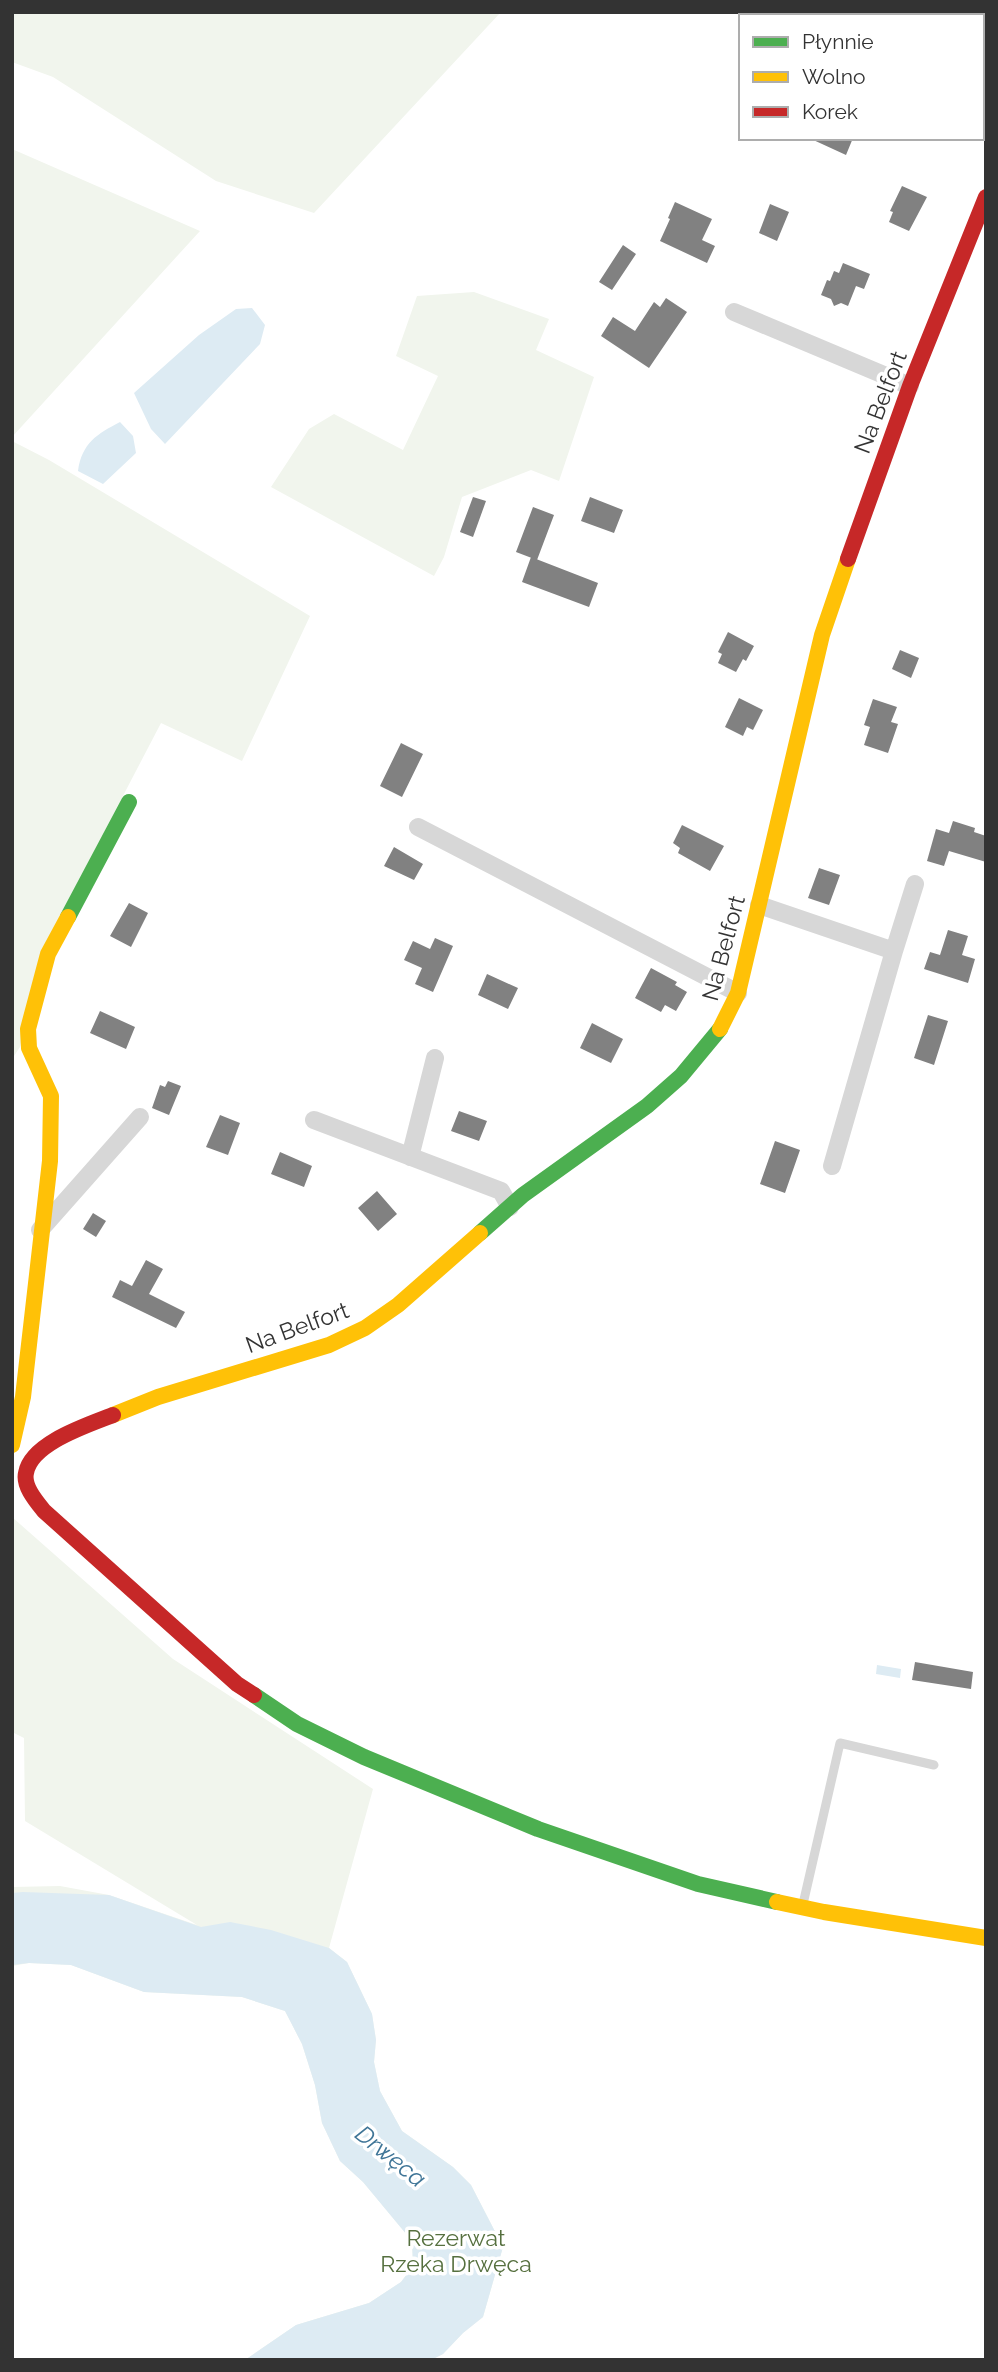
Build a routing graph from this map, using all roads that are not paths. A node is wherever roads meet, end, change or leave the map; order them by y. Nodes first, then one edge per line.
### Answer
1 (986, 197) edge
2 (734, 312) dead end
3 (910, 386) junction
4 (129, 802) dead end
5 (418, 827) dead end
6 (915, 884) dead end
7 (759, 905) junction
8 (894, 951) junction
9 (738, 993) junction
10 (435, 1058) dead end
11 (141, 1116) dead end
12 (314, 1121) dead end
13 (410, 1157) junction
14 (832, 1166) dead end
15 (510, 1207) junction
16 (40, 1230) junction
17 (12, 1445) edge
18 (18, 1471) edge
19 (934, 1765) dead end
20 (802, 1907) junction
21 (986, 1938) edge

1 - 3 street, Na Belfort
2 - 3 street
3 - 7 street, Na Belfort
4 - 16 street
5 - 9 street
6 - 8 street
7 - 8 street
7 - 9 street, Na Belfort
8 - 14 street
9 - 15 street, Na Belfort
10 - 13 street
11 - 16 street
12 - 13 street
13 - 15 street
15 - 18 street, Na Belfort
16 - 17 street
18 - 20 street
19 - 20 lane
20 - 21 street

